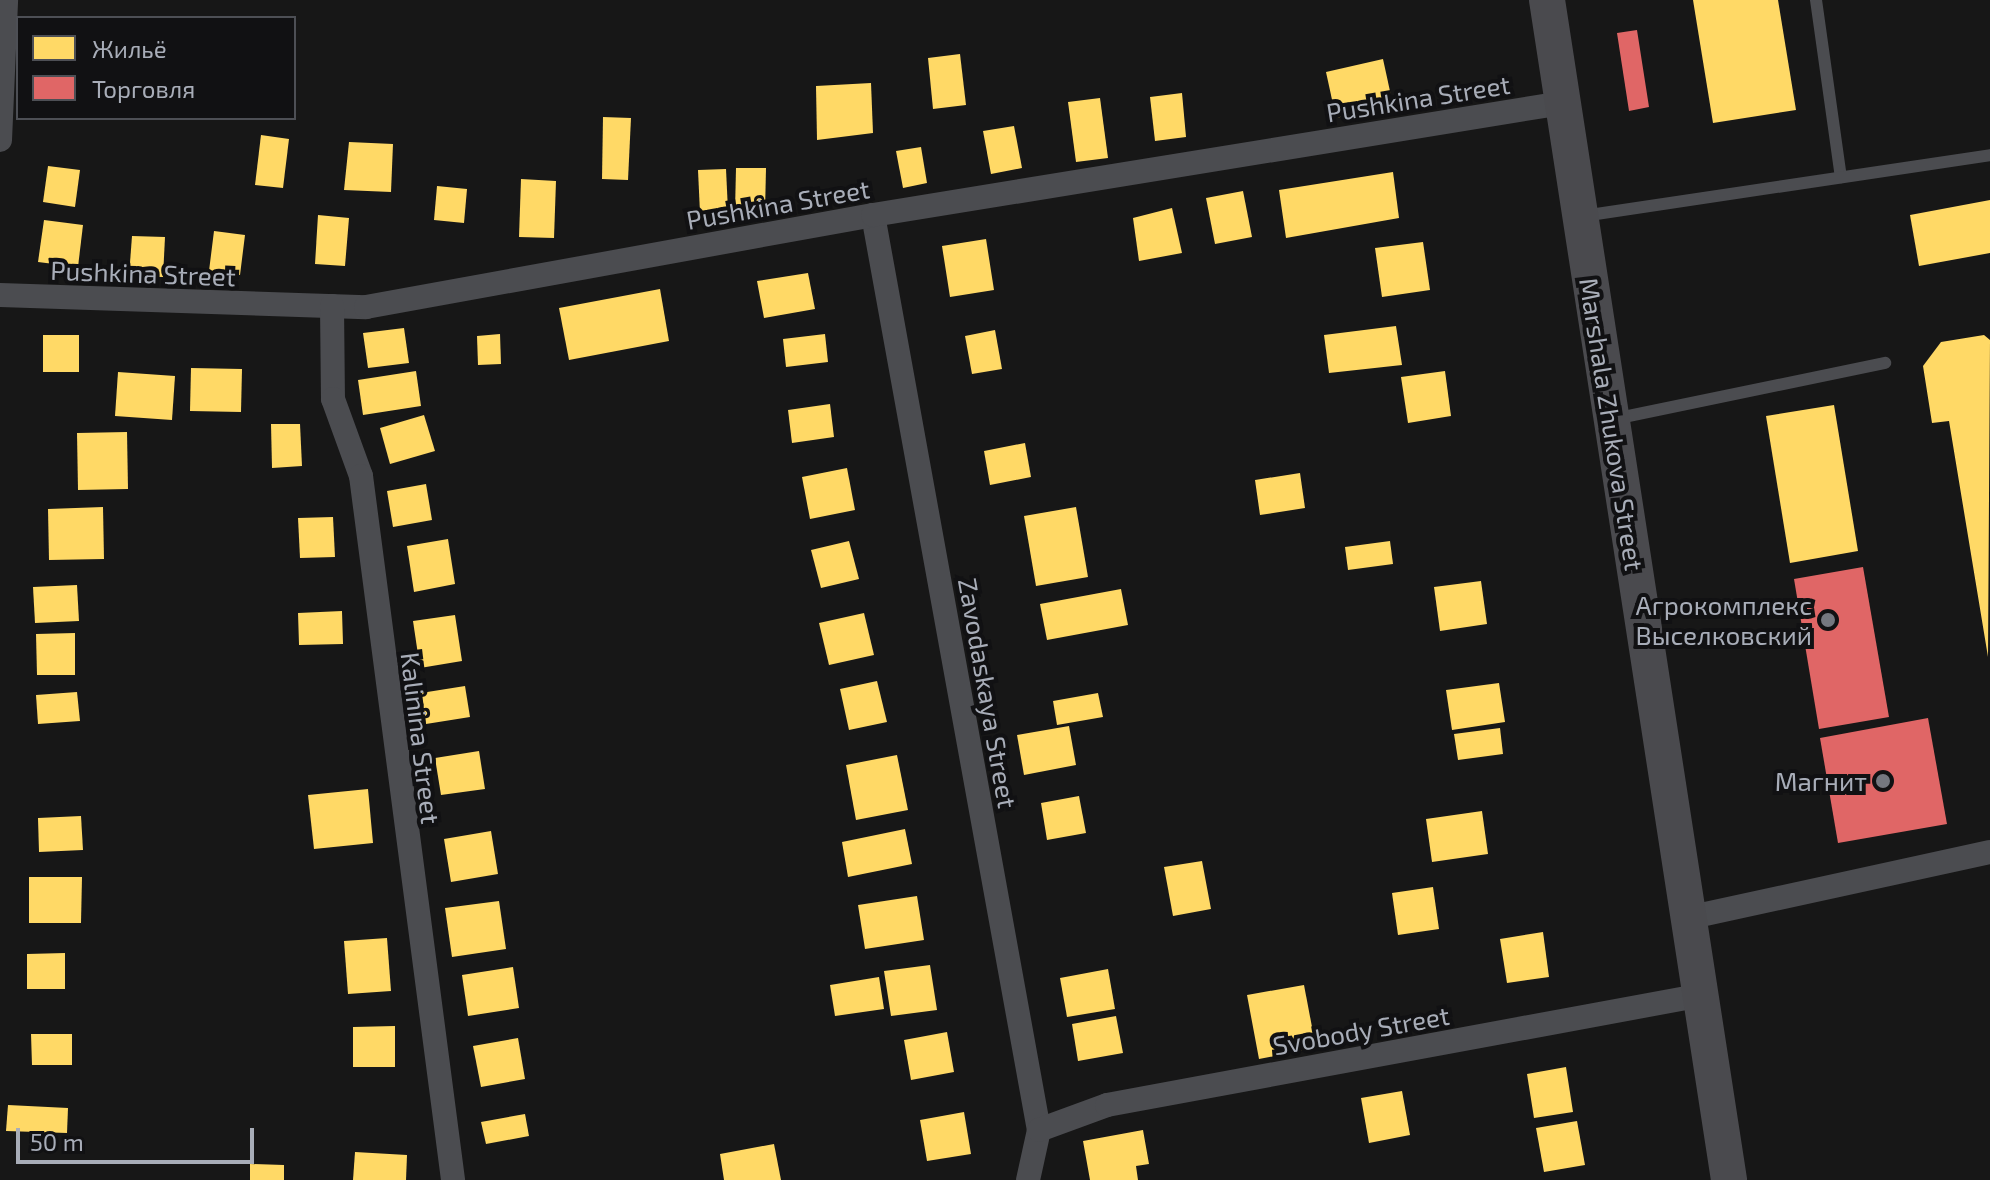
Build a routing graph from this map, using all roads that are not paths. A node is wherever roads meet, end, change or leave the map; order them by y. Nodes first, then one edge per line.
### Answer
1 (6, 0) edge
2 (1547, 0) edge
3 (1816, 0) edge
4 (1562, 103) junction
5 (0, 140) edge
6 (1990, 155) edge
7 (1841, 177) junction
8 (873, 215) junction
9 (1580, 217) junction
10 (0, 295) edge
11 (332, 306) junction
12 (1885, 363) dead end
13 (1611, 420) junction
14 (1990, 852) edge
15 (1687, 918) junction
16 (1697, 996) junction
17 (1039, 1130) junction
18 (453, 1180) edge
19 (1028, 1180) edge
20 (1729, 1180) edge

1 - 5 street
2 - 4 main road, Marshala Zhukova Street
3 - 7 lane
4 - 8 street, Pushkina Street
4 - 9 main road, Marshala Zhukova Street
6 - 7 lane
7 - 9 lane
8 - 11 street, Pushkina Street
8 - 17 street, Zavodaskaya Street
9 - 13 main road, Marshala Zhukova Street
10 - 11 street, Pushkina Street
11 - 18 street, Kalinina Street
12 - 13 lane
13 - 15 main road, Marshala Zhukova Street
14 - 15 street
15 - 16 main road, Marshala Zhukova Street
16 - 17 street, Svobody Street
16 - 20 main road, Marshala Zhukova Street
17 - 19 street, Zavodaskaya Street

